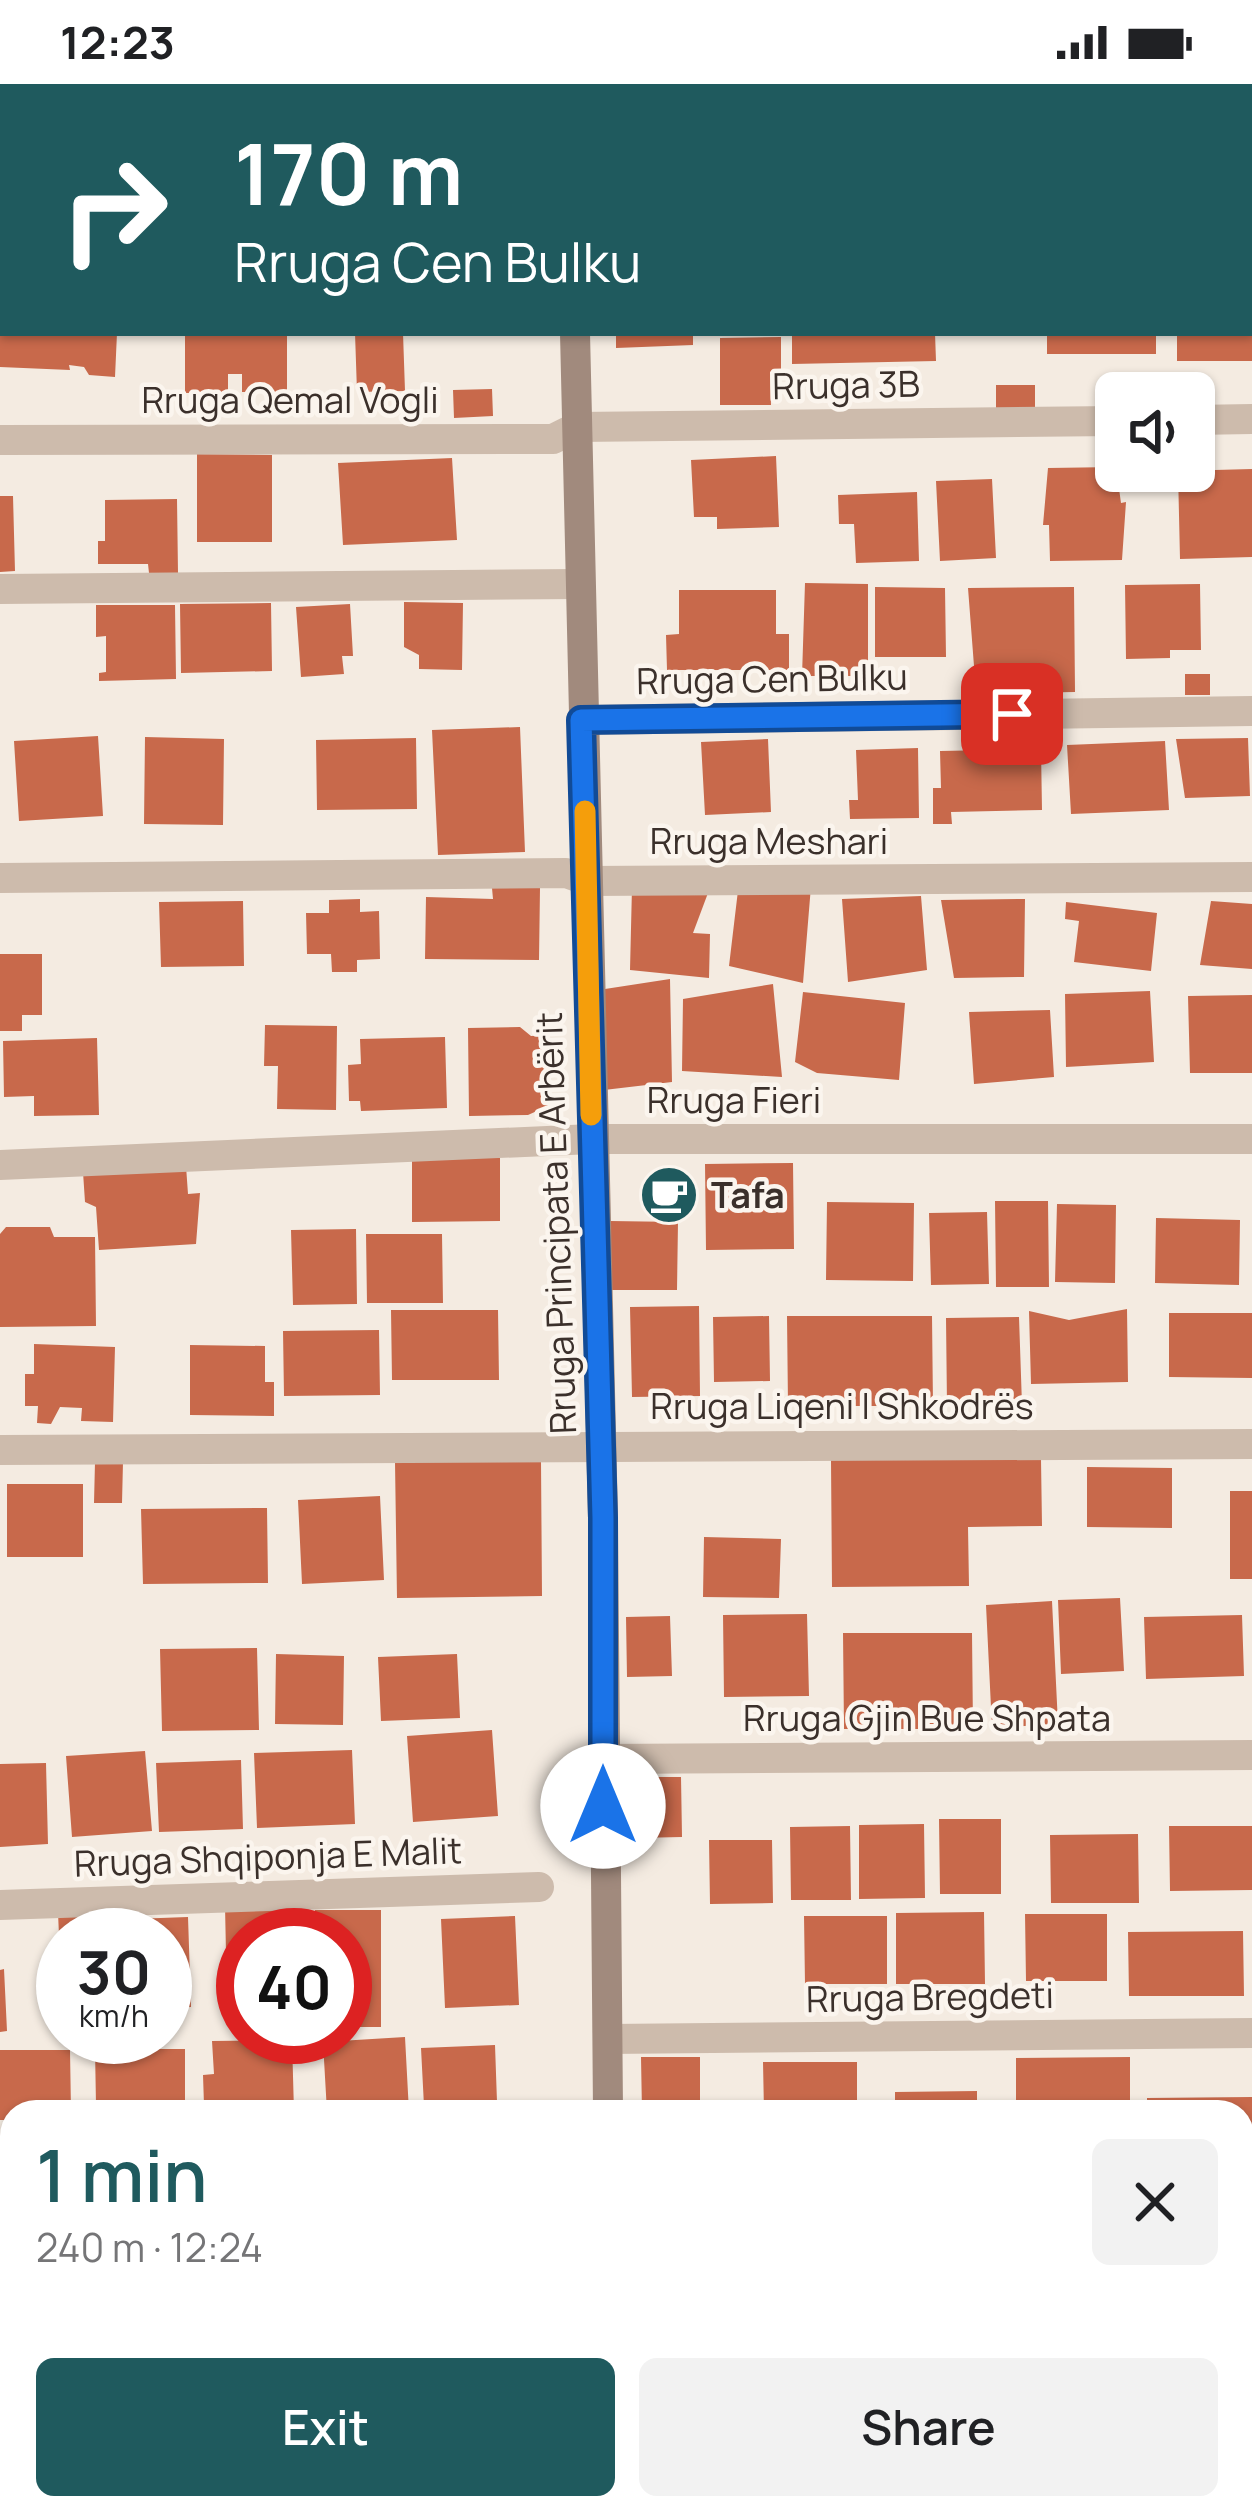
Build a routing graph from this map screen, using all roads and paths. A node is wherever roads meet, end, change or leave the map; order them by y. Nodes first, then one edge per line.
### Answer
1 (575, 336) edge
2 (1252, 419) edge
3 (1215, 420) edge
4 (1095, 421) edge
5 (577, 427) junction
6 (0, 440) edge
7 (579, 584) junction
8 (0, 589) edge
9 (1252, 711) edge
10 (581, 720) junction
11 (0, 878) edge
12 (1252, 878) edge
13 (588, 881) junction
14 (592, 1139) junction
15 (1252, 1139) edge
16 (0, 1165) edge
17 (1252, 1444) edge
18 (601, 1447) junction
19 (0, 1450) edge
20 (1252, 1755) edge
21 (603, 1759) junction
22 (539, 1887) dead end
23 (0, 1905) edge
24 (1252, 2033) edge
25 (608, 2039) junction
26 (608, 2100) edge

1 - 5 street, Rruga Principata E Arbërit
2 - 3 street
4 - 5 street, Rruga 3B
5 - 6 street, Rruga Qemal Vogli
5 - 7 street, Rruga Principata E Arbërit
7 - 8 street
7 - 10 street, Rruga Principata E Arbërit
9 - 10 street, Rruga Cen Bulku
10 - 13 street, Rruga Principata E Arbërit
11 - 13 street, Rruga Meshari
12 - 13 street, Rruga Meshari
13 - 14 street, Rruga Principata E Arbërit
14 - 15 street, Rruga Fieri
14 - 16 street, Rruga Fieri
14 - 18 street, Rruga Principata E Arbërit
17 - 18 street, Rruga Liqeni I Shkodrës
18 - 19 street, Rruga Liqeni I Shkodrës
18 - 21 street, Rruga Principata E Arbërit
20 - 21 street, Rruga Gjin Bue Shpata
21 - 25 street, Rruga Principata E Arbërit
22 - 23 street, Rruga Shqiponja E Malit
24 - 25 street, Rruga Bregdeti
25 - 26 street, Rruga Principata E Arbërit

